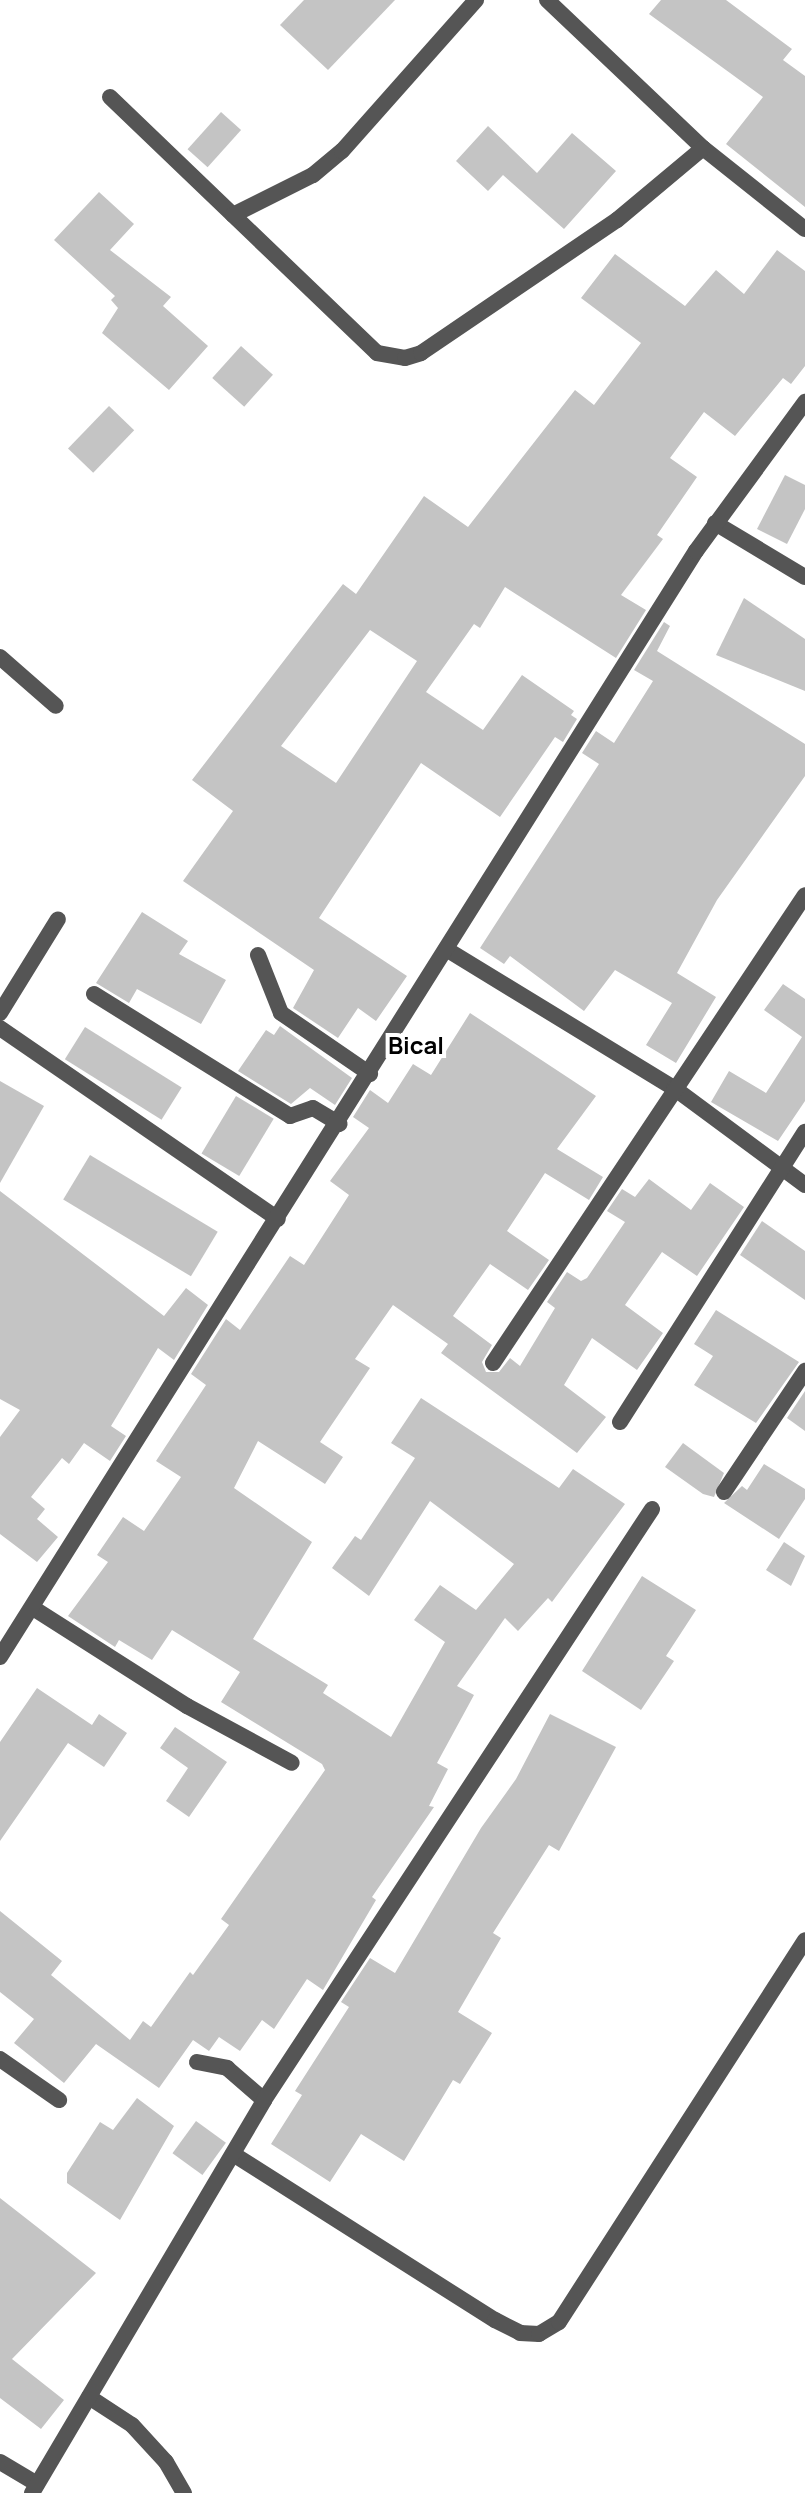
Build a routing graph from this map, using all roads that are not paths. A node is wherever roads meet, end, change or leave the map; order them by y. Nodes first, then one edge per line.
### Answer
1 (476, 0) edge
2 (547, 0) edge
3 (110, 97) dead end
4 (703, 148) junction
5 (233, 215) junction
6 (805, 229) edge
7 (804, 406) edge
8 (715, 523) junction
9 (805, 577) edge
10 (0, 657) edge
11 (56, 706) dead end
12 (805, 895) edge
13 (58, 919) dead end
14 (446, 949) junction
15 (258, 955) dead end
16 (94, 994) dead end
17 (0, 1013) edge
18 (0, 1028) edge
19 (370, 1074) junction
20 (674, 1088) junction
21 (340, 1124) junction
22 (805, 1132) edge
23 (780, 1168) junction
24 (805, 1185) edge
25 (278, 1219) junction
26 (493, 1363) dead end
27 (805, 1371) edge
28 (620, 1422) dead end
29 (724, 1492) dead end
30 (652, 1509) dead end
31 (33, 1608) junction
32 (0, 1657) edge
33 (292, 1763) dead end
34 (805, 1941) edge
35 (0, 2059) edge
36 (197, 2062) dead end
37 (59, 2100) dead end
38 (264, 2100) junction
39 (233, 2154) junction
40 (89, 2397) junction
41 (0, 2462) edge
42 (35, 2489) edge
43 (184, 2493) edge

1 - 5 street
2 - 4 street
3 - 5 street
4 - 5 street
4 - 6 street
7 - 8 street
8 - 9 street
8 - 14 street
10 - 11 street
12 - 20 street
13 - 17 street
14 - 19 street
14 - 20 street
15 - 19 street
16 - 21 street
18 - 25 street
19 - 21 street
20 - 23 street
20 - 26 street
21 - 25 street
22 - 23 street
23 - 24 street
23 - 28 street
25 - 31 street
27 - 29 street
30 - 38 street
31 - 32 street
31 - 33 street
34 - 39 street
35 - 37 street
36 - 38 street
38 - 39 street
39 - 40 street
40 - 42 street
40 - 43 street
41 - 42 street

